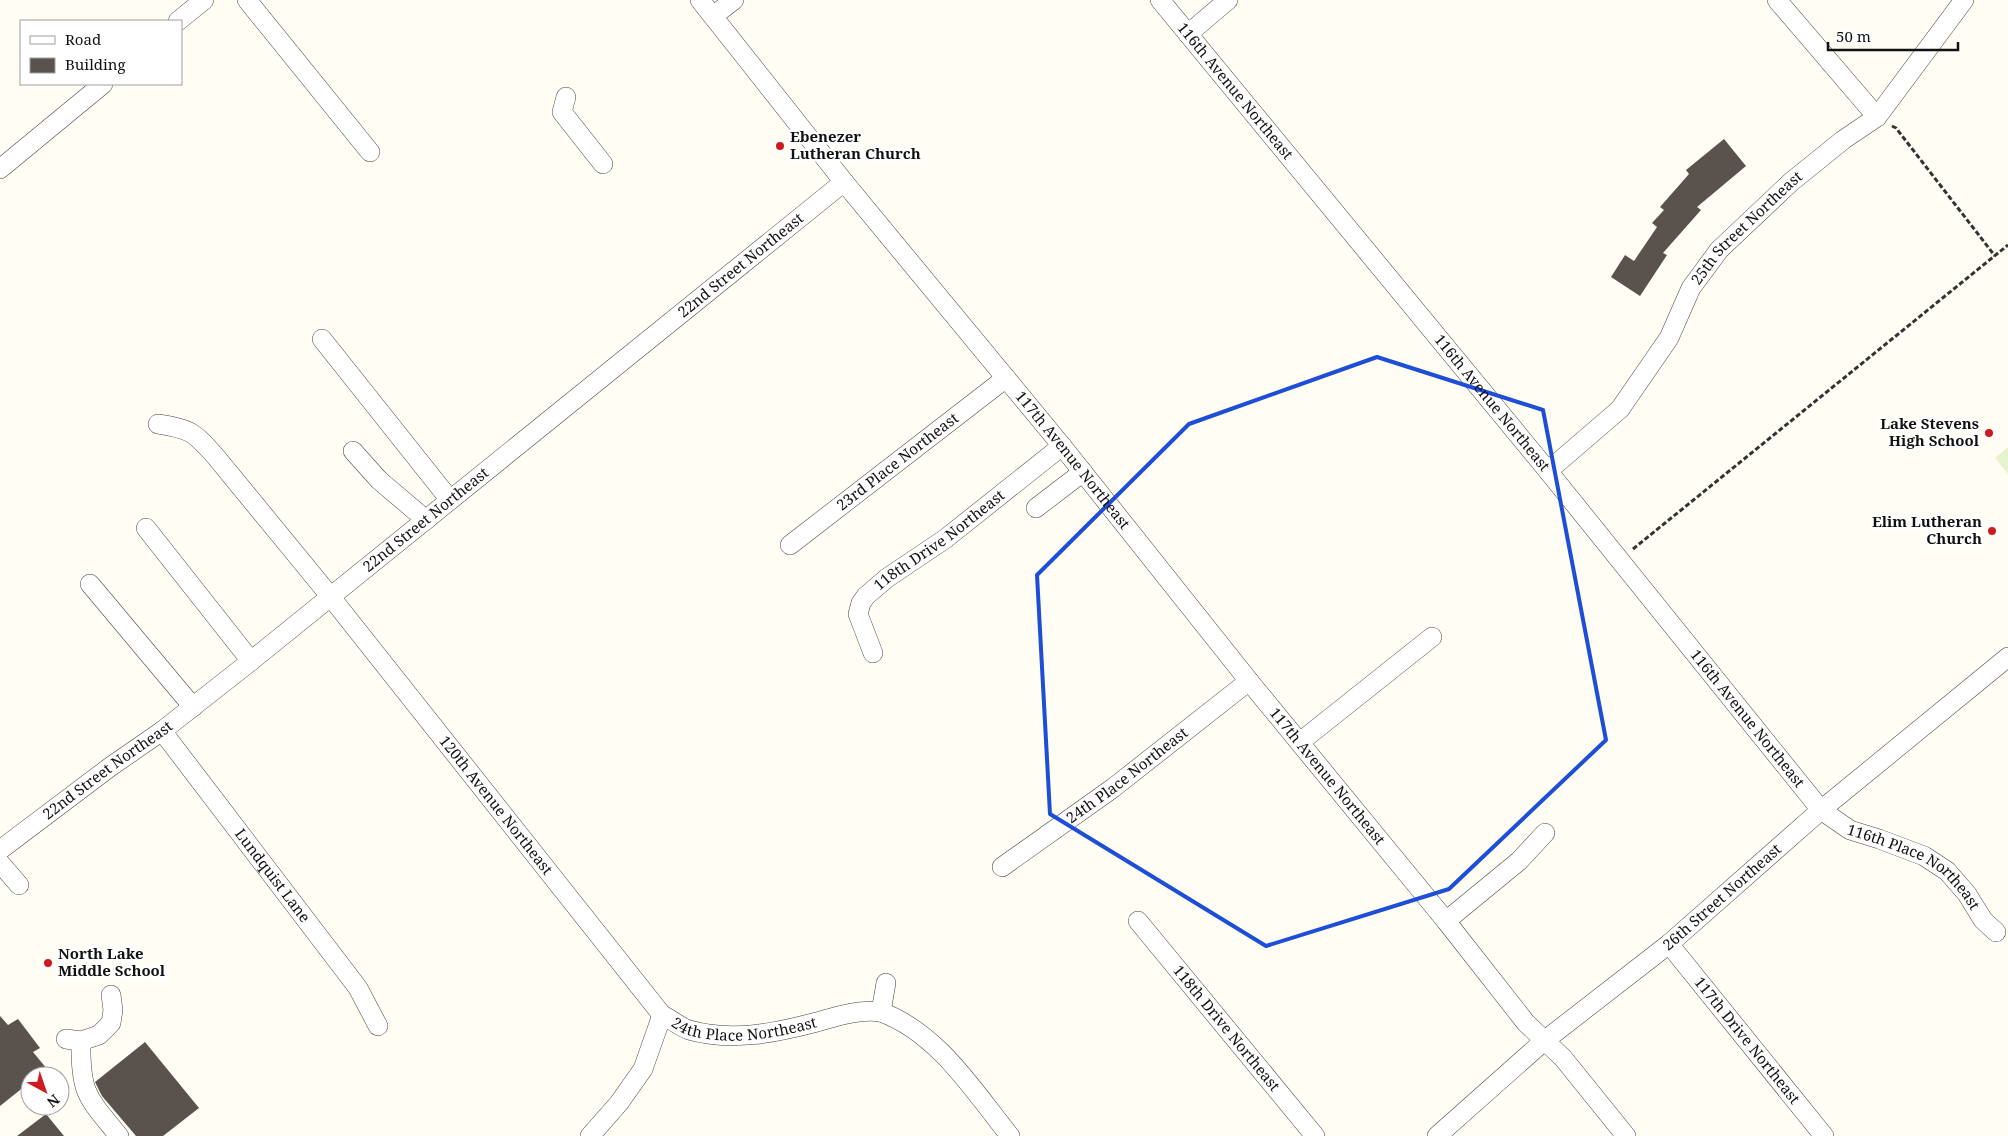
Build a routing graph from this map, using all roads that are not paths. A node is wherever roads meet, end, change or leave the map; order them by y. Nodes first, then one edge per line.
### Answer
1 (204, 0) edge
2 (247, 0) edge
3 (691, 0) edge
4 (734, 0) edge
5 (1160, 0) edge
6 (1228, 0) edge
7 (1777, 0) edge
8 (1964, 0) edge
9 (179, 20) edge
10 (713, 22) junction
11 (1188, 34) junction
12 (102, 85) edge
13 (566, 97) dead end
14 (1876, 117) junction
15 (370, 152) dead end
16 (603, 164) dead end
17 (0, 169) edge
18 (844, 182) junction
19 (322, 339) dead end
20 (1006, 378) junction
21 (158, 424) dead end
22 (1062, 446) junction
23 (353, 451) dead end
24 (1083, 472) junction
25 (1548, 472) junction
26 (450, 500) junction
27 (1036, 508) dead end
28 (426, 520) junction
29 (146, 528) dead end
30 (790, 545) dead end
31 (90, 584) dead end
32 (330, 596) junction
33 (1432, 637) dead end
34 (873, 653) dead end
35 (2008, 657) edge
36 (250, 662) junction
37 (1250, 681) junction
38 (193, 707) junction
39 (162, 731) junction
40 (1300, 742) junction
41 (1821, 810) junction
42 (1545, 833) dead end
43 (0, 850) edge
44 (0, 863) edge
45 (1002, 867) dead end
46 (19, 886) dead end
47 (1138, 921) dead end
48 (1446, 921) junction
49 (1996, 932) dead end
50 (1669, 944) junction
51 (886, 983) dead end
52 (111, 995) dead end
53 (880, 1012) junction
54 (662, 1014) junction
55 (378, 1026) dead end
56 (1544, 1041) junction
57 (119, 1136) edge
58 (590, 1136) edge
59 (1010, 1136) edge
60 (1315, 1136) edge
61 (1437, 1136) edge
62 (1626, 1136) edge
63 (1824, 1136) edge

1 - 9 street
2 - 15 street
3 - 10 street, 117th Avenue Northeast
4 - 10 street
5 - 11 street, 116th Avenue Northeast
6 - 11 street
7 - 14 street
8 - 14 street, 25th Street Northeast
10 - 18 street, 117th Avenue Northeast
11 - 25 street, 116th Avenue Northeast
12 - 17 street
13 - 16 street
14 - 25 street, 25th Street Northeast
18 - 20 street, 117th Avenue Northeast
18 - 26 street, 22nd Street Northeast
19 - 26 street
20 - 22 street, 117th Avenue Northeast
20 - 30 street, 23rd Place Northeast
21 - 32 street, 120th Avenue Northeast
22 - 24 street, 117th Avenue Northeast
22 - 34 street, 118th Drive Northeast
23 - 28 street
24 - 27 street
24 - 37 street, 117th Avenue Northeast
25 - 41 street, 116th Avenue Northeast
26 - 28 street, 22nd Street Northeast
28 - 32 street, 22nd Street Northeast
29 - 36 street
31 - 38 street
32 - 36 street, 22nd Street Northeast
32 - 54 street, 120th Avenue Northeast
33 - 40 street
35 - 41 street, 26th Street Northeast
36 - 38 street, 22nd Street Northeast
37 - 40 street, 117th Avenue Northeast
37 - 45 street, 24th Place Northeast
38 - 39 street, 22nd Street Northeast
39 - 43 street, 22nd Street Northeast
39 - 55 street, Lundquist Lane
40 - 48 street, 117th Avenue Northeast
41 - 49 street, 116th Place Northeast
41 - 50 street, 26th Street Northeast
42 - 48 street
44 - 46 street
47 - 60 street, 118th Drive Northeast
48 - 56 street, 117th Avenue Northeast
50 - 56 street, 26th Street Northeast
50 - 63 street, 117th Drive Northeast
51 - 53 street
52 - 57 street
53 - 54 street, 24th Place Northeast
53 - 59 street
54 - 58 street, 24th Place Northeast
56 - 61 street, 26th Street Northeast
56 - 62 street, 117th Avenue Northeast

